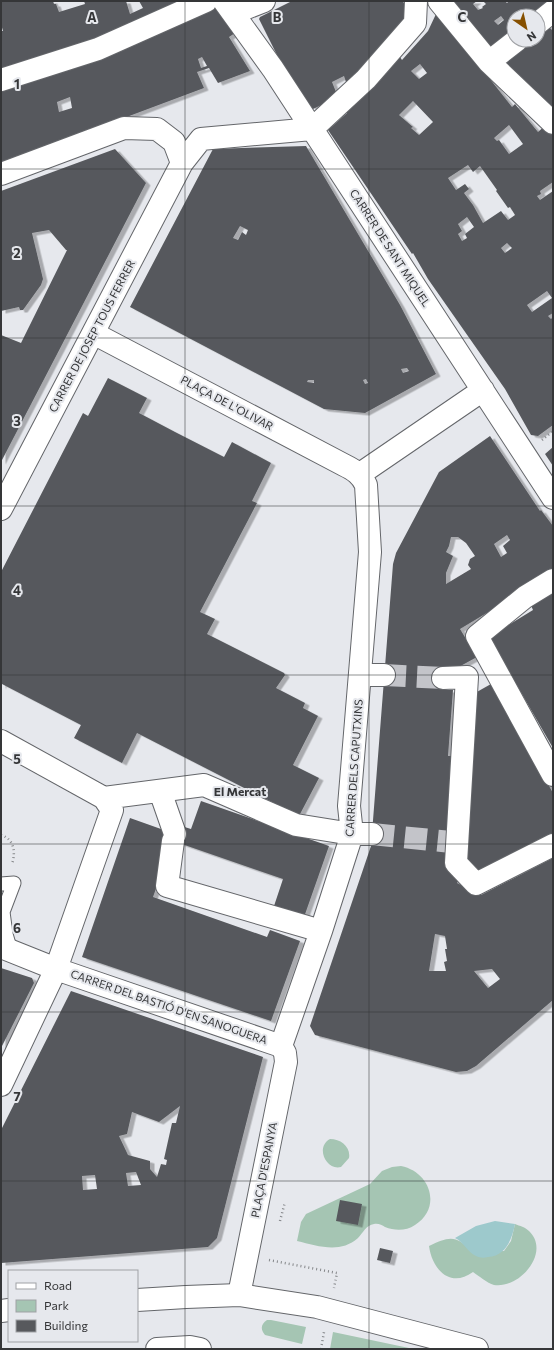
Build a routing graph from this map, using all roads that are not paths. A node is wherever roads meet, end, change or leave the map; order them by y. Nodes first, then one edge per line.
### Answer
1 (206, 1) edge
2 (264, 1) edge
3 (416, 1) edge
4 (439, 1) edge
5 (229, 7) edge
6 (507, 48) edge
7 (489, 62) junction
8 (1, 80) edge
9 (553, 123) edge
10 (312, 129) junction
11 (182, 163) junction
12 (1, 174) edge
13 (93, 333) junction
14 (483, 390) junction
15 (360, 474) junction
16 (4, 497) edge
17 (553, 498) edge
18 (553, 580) edge
19 (489, 659) junction
20 (360, 675) junction
21 (384, 675) tunnel mouth
22 (467, 677) junction
23 (443, 678) tunnel mouth
24 (1, 741) edge
25 (553, 775) edge
26 (160, 791) junction
27 (104, 798) junction
28 (362, 834) junction
29 (553, 845) edge
30 (1, 884) edge
31 (321, 931) junction
32 (6, 949) edge
33 (56, 969) junction
34 (281, 1046) junction
35 (1, 1084) edge
36 (240, 1296) junction
37 (138, 1300) edge
38 (193, 1348) edge
39 (157, 1349) edge
40 (477, 1349) edge

1 - 8 street
2 - 5 street
3 - 10 street
4 - 7 street
5 - 10 street, CARRER DE SANT MIQUEL
6 - 7 street
7 - 9 street
10 - 11 street, CARRER DE JOSEP TOUS FERRER
10 - 14 street, CARRER DE SANT MIQUEL
11 - 12 street
11 - 13 street, CARRER DE JOSEP TOUS FERRER
13 - 15 street, PLAÇA DE L'OLIVAR
13 - 16 street, CARRER DE JOSEP TOUS FERRER
14 - 15 street
14 - 17 street, CARRER DE SANT MIQUEL
15 - 20 street, CARRER DELS CAPUTXINS
18 - 19 street
19 - 22 street
19 - 25 street
20 - 21 street
20 - 28 street, CARRER DELS CAPUTXINS
22 - 23 street
22 - 29 street
24 - 27 street
26 - 27 street
26 - 28 street
26 - 31 street
27 - 33 street
28 - 31 street, CARRER DELS CAPUTXINS
30 - 32 lane
31 - 34 street, CARRER DELS CAPUTXINS
32 - 33 street, CARRER DEL BASTIÓ D'EN SANOGUERA
33 - 34 street, CARRER DEL BASTIÓ D'EN SANOGUERA
33 - 35 street
34 - 36 street, PLAÇA D'ESPANYA
36 - 37 street
36 - 40 street
38 - 39 street

